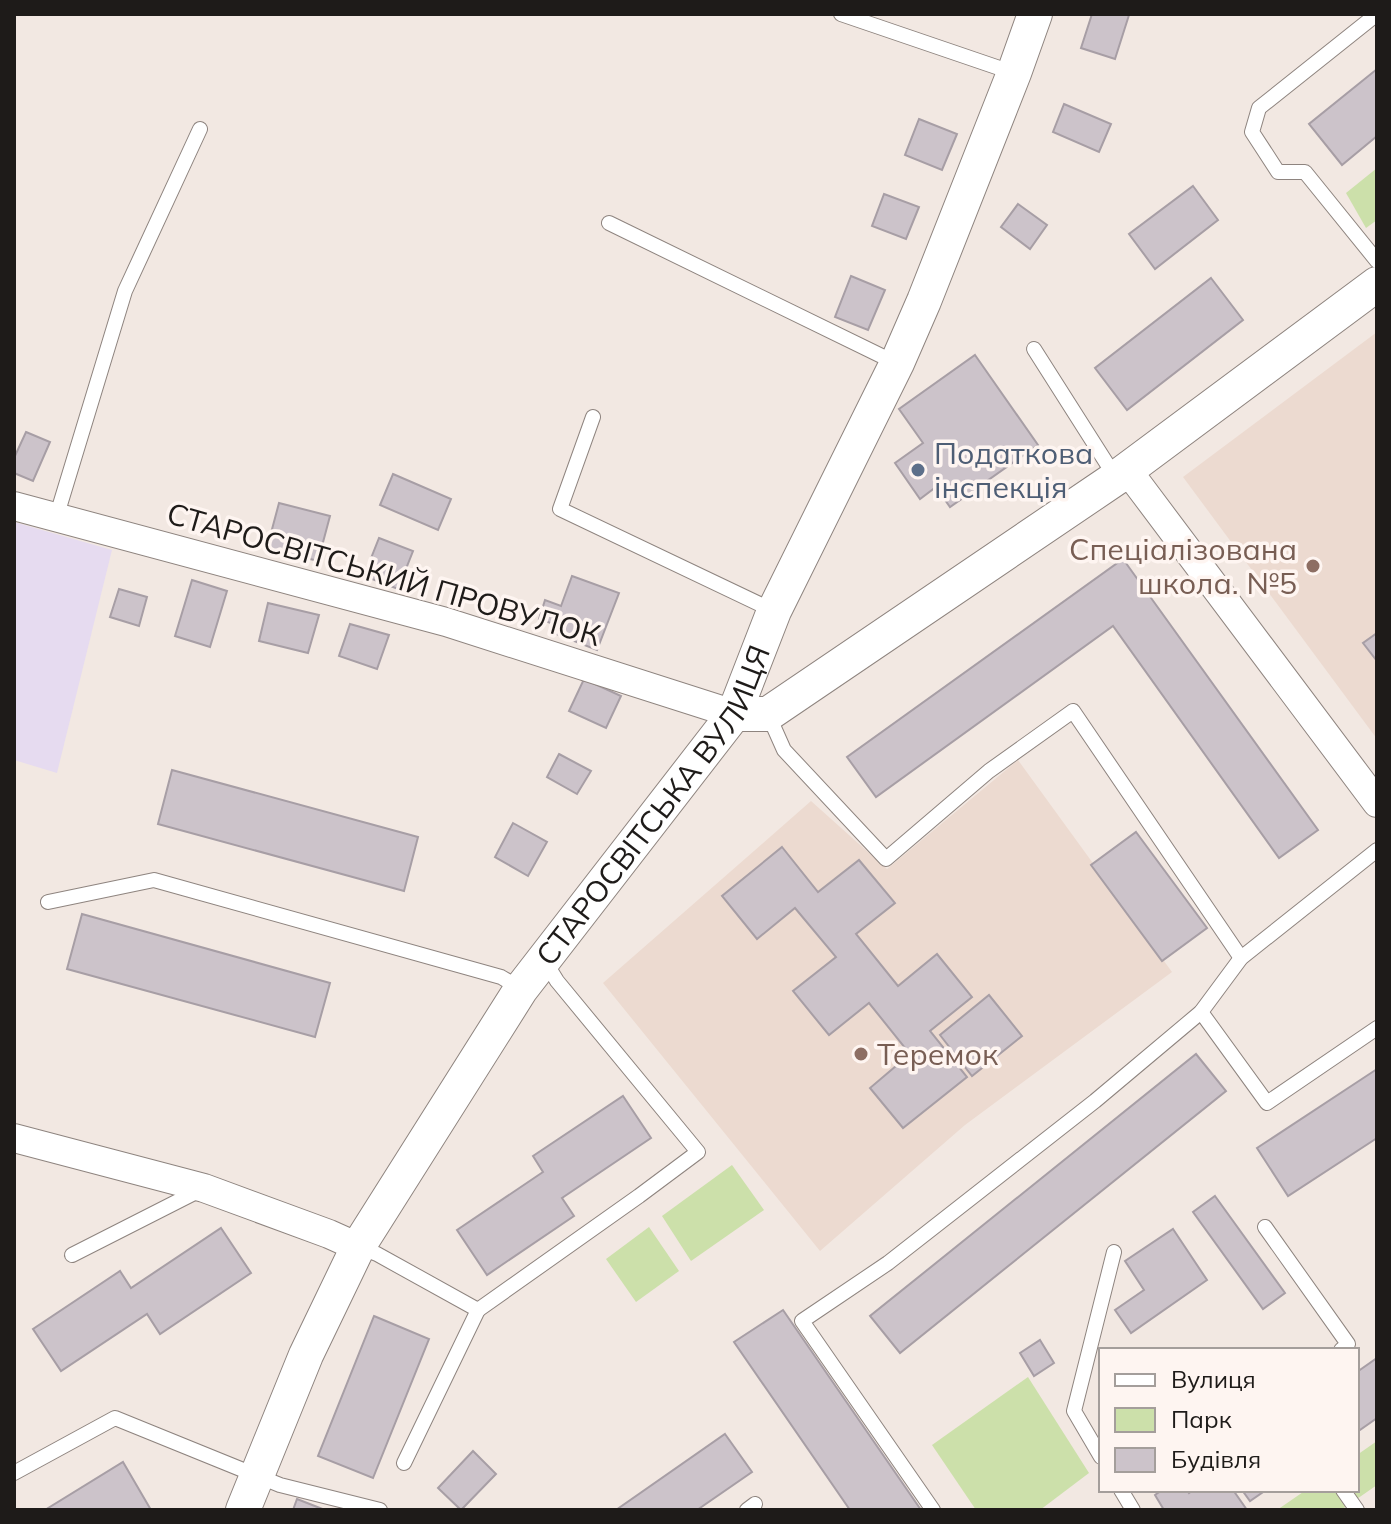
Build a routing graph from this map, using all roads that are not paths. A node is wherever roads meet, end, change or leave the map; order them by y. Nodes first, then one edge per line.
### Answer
1 (841, 14) edge
2 (1035, 14) edge
3 (1377, 14) edge
4 (1014, 73) junction
5 (200, 129) dead end
6 (609, 223) dead end
7 (1377, 261) edge
8 (1377, 284) edge
9 (1034, 349) dead end
10 (897, 363) junction
11 (593, 417) dead end
12 (1122, 474) junction
13 (14, 506) edge
14 (56, 518) junction
15 (774, 611) junction
16 (734, 714) junction
17 (768, 714) junction
18 (1377, 803) edge
19 (1377, 850) edge
20 (48, 902) dead end
21 (1241, 958) junction
22 (544, 959) junction
23 (521, 989) junction
24 (1201, 1012) junction
25 (1377, 1028) edge
26 (14, 1138) edge
27 (204, 1188) junction
28 (1265, 1227) dead end
29 (358, 1247) junction
30 (1114, 1252) dead end
31 (72, 1255) dead end
32 (478, 1310) junction
33 (1343, 1348) edge
34 (1099, 1454) edge
35 (404, 1463) dead end
36 (14, 1473) edge
37 (256, 1476) junction
38 (1344, 1492) edge
39 (243, 1510) edge
40 (380, 1510) edge
41 (933, 1510) edge
42 (1357, 1510) edge

1 - 4 lane
2 - 4 street, СТАРОСВІТСЬКА ВУЛИЦЯ
3 - 7 lane
4 - 10 street, СТАРОСВІТСЬКА ВУЛИЦЯ
5 - 14 lane
6 - 10 lane
8 - 12 street
9 - 12 lane
10 - 15 street, СТАРОСВІТСЬКА ВУЛИЦЯ
11 - 15 lane
12 - 17 street
12 - 18 street
13 - 14 street, СТАРОСВІТСЬКИЙ ПРОВУЛОК
14 - 16 street, СТАРОСВІТСЬКИЙ ПРОВУЛОК
15 - 16 street, СТАРОСВІТСЬКА ВУЛИЦЯ
16 - 17 street
16 - 22 street, СТАРОСВІТСЬКА ВУЛИЦЯ
17 - 21 lane
19 - 21 lane
20 - 23 lane
21 - 24 lane
22 - 23 street, СТАРОСВІТСЬКА ВУЛИЦЯ
22 - 32 lane
23 - 29 street, СТАРОСВІТСЬКА ВУЛИЦЯ
24 - 25 lane
24 - 41 lane
26 - 27 street
27 - 29 street
27 - 31 lane
28 - 33 lane
29 - 32 lane
29 - 37 street, СТАРОСВІТСЬКА ВУЛИЦЯ
30 - 34 lane
32 - 35 lane
36 - 37 lane
37 - 39 street, СТАРОСВІТСЬКА ВУЛИЦЯ
37 - 40 lane
38 - 42 lane

